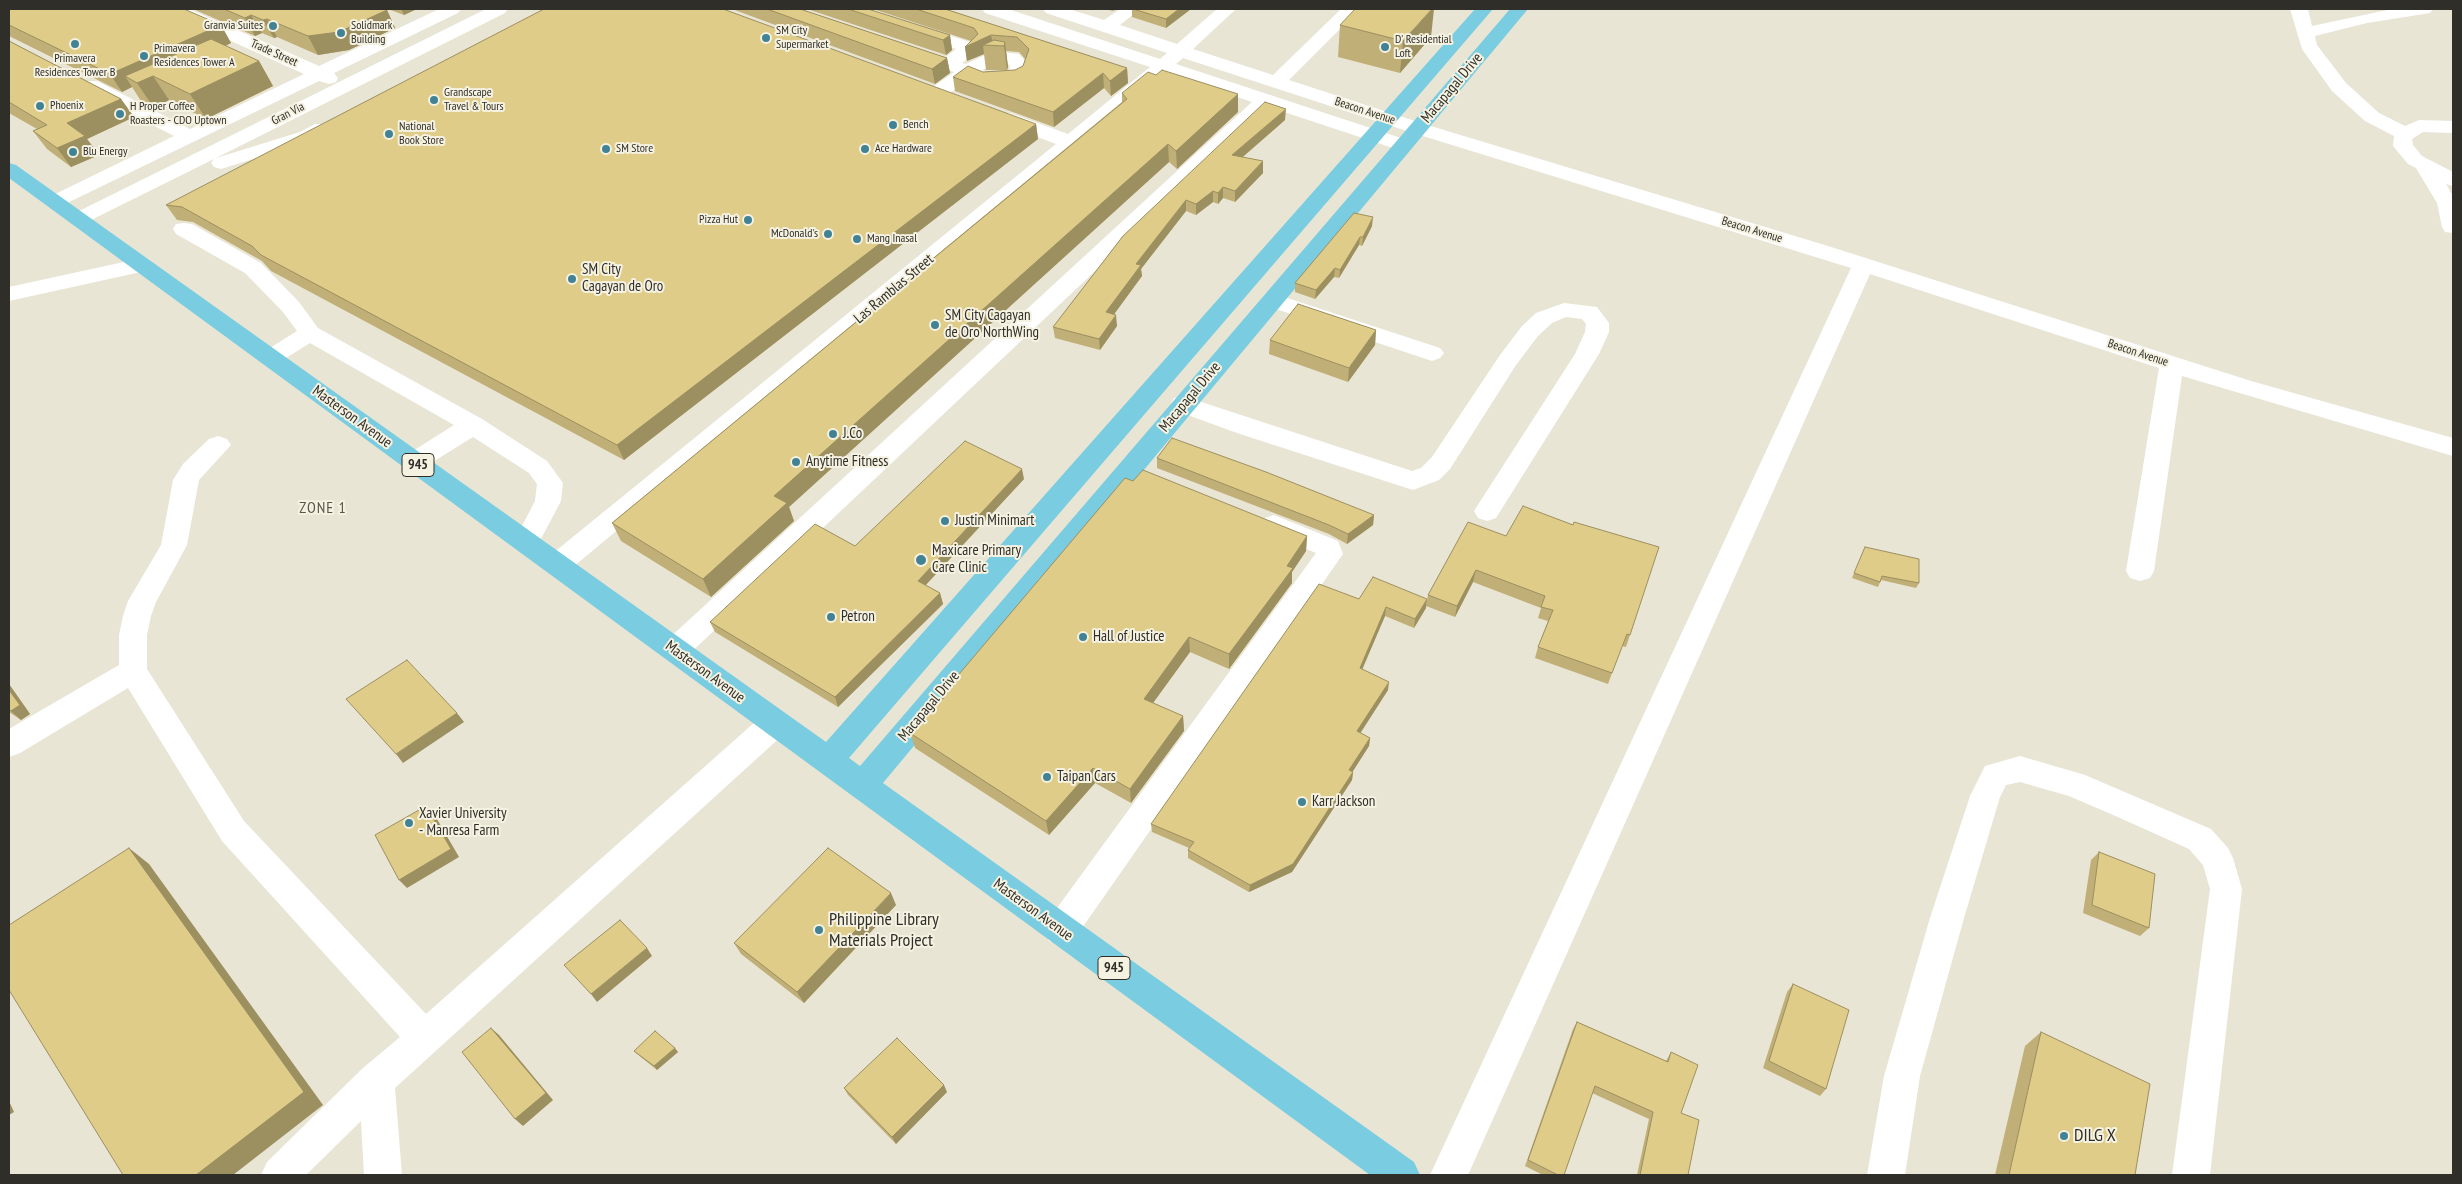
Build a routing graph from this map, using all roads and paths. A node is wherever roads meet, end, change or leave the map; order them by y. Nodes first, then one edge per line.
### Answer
1 (175, 9) edge
2 (452, 9) edge
3 (499, 9) edge
4 (852, 9) edge
5 (991, 9) edge
6 (1052, 9) edge
7 (1131, 9) edge
8 (1227, 9) edge
9 (1351, 9) edge
10 (1484, 9) edge
11 (1519, 9) edge
12 (2299, 9) edge
13 (2424, 9) edge
14 (396, 20) dead end
15 (1108, 26) junction
16 (414, 27) junction
17 (2306, 33) junction
18 (251, 43) junction
19 (894, 46) edge
20 (1180, 51) junction
21 (225, 54) edge
22 (948, 64) junction
23 (1163, 66) junction
24 (319, 73) junction
25 (70, 74) edge
26 (345, 86) junction
27 (919, 86) edge
28 (1271, 91) junction
29 (937, 93) junction
30 (954, 99) edge
31 (990, 113) edge
32 (342, 118) edge
33 (2453, 127) edge
34 (1382, 128) junction
35 (2405, 134) junction
36 (189, 136) junction
37 (1410, 137) junction
38 (1070, 142) junction
39 (2425, 167) junction
40 (9, 169) edge
41 (2453, 180) edge
42 (138, 189) junction
43 (54, 202) junction
44 (78, 219) junction
45 (2453, 227) edge
46 (184, 229) edge
47 (142, 265) junction
48 (1862, 266) junction
49 (9, 294) edge
50 (1272, 300) junction
51 (310, 333) junction
52 (1432, 353) dead end
53 (270, 358) junction
54 (2172, 364) junction
55 (1183, 404) junction
56 (473, 425) junction
57 (218, 445) dead end
58 (2453, 447) edge
59 (414, 462) junction
60 (1129, 468) junction
61 (1156, 479) edge
62 (1487, 511) dead end
63 (1246, 514) edge
64 (526, 543) junction
65 (557, 565) junction
66 (2140, 571) dead end
67 (675, 650) junction
68 (133, 671) junction
69 (775, 723) junction
70 (9, 744) edge
71 (828, 761) junction
72 (862, 786) junction
73 (1062, 930) junction
74 (425, 1038) junction
75 (376, 1081) junction
76 (280, 1175) edge
77 (383, 1175) edge
78 (1401, 1175) edge
79 (1449, 1175) edge
80 (1886, 1175) edge
81 (2191, 1175) edge

1 - 18 street, Trade Street
2 - 16 street, Gran Via
3 - 26 street, Gran Via
4 - 22 street
5 - 23 street, Beacon Avenue
6 - 15 street, Beacon Avenue
7 - 15 street
8 - 20 street, Las Ramblas Street
9 - 28 street
10 - 34 main road, Macapagal Drive
11 - 37 main road, Macapagal Drive
12 - 17 street
13 - 17 street
14 - 16 street
15 - 20 street, Beacon Avenue
16 - 24 street, Gran Via
17 - 35 street
18 - 21 street
18 - 24 street, Trade Street
19 - 22 street
20 - 23 street, Las Ramblas Street
20 - 28 street, Beacon Avenue
22 - 29 street
23 - 28 street, Beacon Avenue
23 - 38 street, Las Ramblas Street
24 - 26 street, Trade Street
24 - 36 street, Gran Via
25 - 36 street
26 - 42 street, Gran Via
27 - 29 street
28 - 34 street, Beacon Avenue
28 - 67 street
29 - 30 street
31 - 38 street
32 - 42 street
33 - 35 street
34 - 37 street, Beacon Avenue
34 - 71 main road, Macapagal Drive
35 - 39 street
36 - 43 street, Gran Via
37 - 48 street, Beacon Avenue
37 - 50 main road, Macapagal Drive
38 - 65 street, Las Ramblas Street
39 - 41 street
39 - 45 street
40 - 43 main road, Masterson Avenue / 945
42 - 44 street, Gran Via
43 - 44 main road, Masterson Avenue / 945
44 - 47 main road, Masterson Avenue / 945
46 - 51 street
47 - 49 street
47 - 53 main road, Masterson Avenue / 945
48 - 54 street, Beacon Avenue
48 - 79 street
50 - 52 street
50 - 55 main road, Macapagal Drive
51 - 53 street
51 - 56 street
53 - 59 main road, Masterson Avenue / 945
54 - 58 street, Beacon Avenue
54 - 66 street
55 - 60 main road, Macapagal Drive
55 - 62 street
56 - 59 street
56 - 64 street
57 - 68 street
59 - 64 main road, Masterson Avenue / 945
60 - 61 street
60 - 72 main road, Macapagal Drive
63 - 73 street
64 - 65 main road, Masterson Avenue / 945
65 - 67 main road, Masterson Avenue / 945
67 - 69 main road, Masterson Avenue / 945
68 - 70 street
68 - 74 street
69 - 71 main road, Masterson Avenue / 945
69 - 74 street
71 - 72 main road, Masterson Avenue / 945
72 - 73 main road, Masterson Avenue / 945
73 - 78 main road, Masterson Avenue / 945
74 - 75 street
75 - 76 street
75 - 77 street
80 - 81 street

